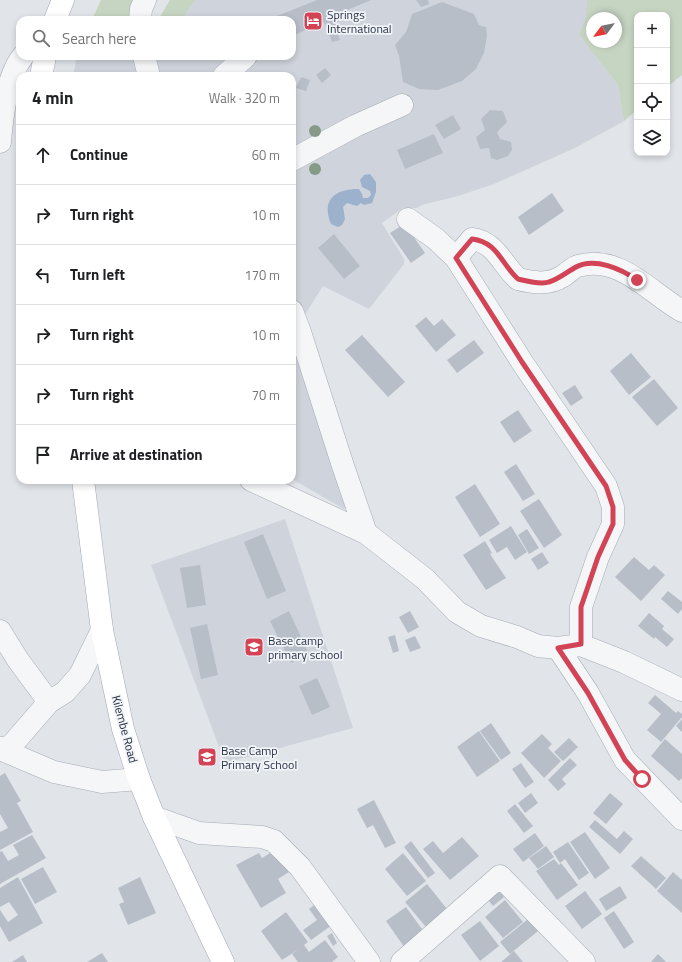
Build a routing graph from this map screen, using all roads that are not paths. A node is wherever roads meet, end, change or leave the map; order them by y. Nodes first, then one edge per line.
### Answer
1 (63, 0) edge
2 (145, 0) edge
3 (57, 16) edge
4 (140, 16) edge
5 (20, 60) edge
6 (45, 60) edge
7 (145, 60) edge
8 (242, 60) edge
9 (42, 72) edge
10 (148, 72) edge
11 (228, 72) edge
12 (402, 105) dead end
13 (0, 142) edge
14 (296, 158) edge
15 (408, 219) dead end
16 (456, 258) junction
17 (682, 311) edge
18 (296, 322) edge
19 (84, 484) edge
20 (260, 484) edge
21 (366, 533) junction
22 (102, 630) junction
23 (0, 631) edge
24 (581, 644) junction
25 (558, 648) junction
26 (682, 690) edge
27 (49, 702) junction
28 (0, 748) edge
29 (139, 778) junction
30 (154, 816) junction
31 (682, 819) edge
32 (223, 962) edge
33 (369, 962) edge
34 (402, 962) edge
35 (584, 962) edge

1 - 3 main road
2 - 4 street
5 - 13 street
6 - 9 main road
7 - 10 street
8 - 11 street
12 - 14 street
15 - 16 street
16 - 17 street
16 - 24 street
18 - 21 street
19 - 22 main road, Kilembe Road
20 - 21 street
21 - 25 street
22 - 27 street
22 - 29 main road, Kilembe Road
23 - 27 street
24 - 25 street
24 - 26 street
25 - 31 street
27 - 28 street
28 - 29 street
29 - 30 main road, Kilembe Road
30 - 32 main road, Kilembe Road
30 - 33 street
34 - 35 street

